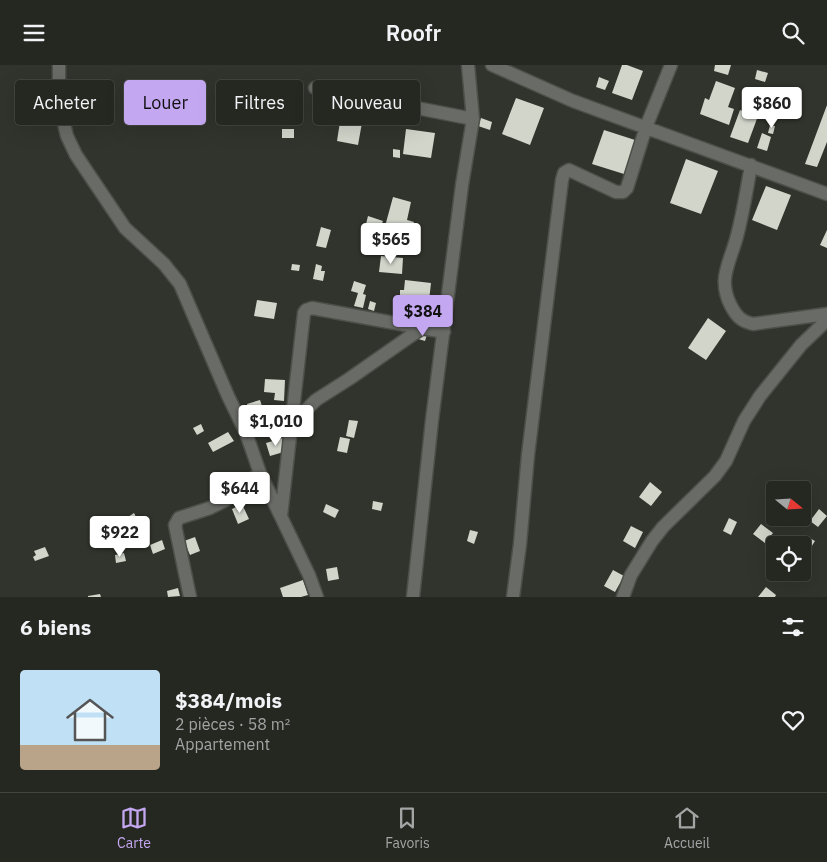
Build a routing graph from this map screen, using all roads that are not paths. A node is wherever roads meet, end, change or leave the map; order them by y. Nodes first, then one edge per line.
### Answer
1 (58, 65) edge
2 (468, 65) edge
3 (492, 65) edge
4 (671, 65) edge
5 (420, 109) edge
6 (473, 119) junction
7 (646, 127) junction
8 (752, 165) junction
9 (827, 194) edge
10 (827, 314) edge
11 (827, 320) edge
12 (422, 328) junction
13 (444, 332) junction
14 (290, 433) junction
15 (260, 473) junction
16 (281, 516) junction
17 (190, 597) edge
18 (317, 597) edge
19 (413, 597) edge
20 (513, 597) edge
21 (623, 597) edge

1 - 15 street
2 - 6 street
3 - 7 street
4 - 7 street
5 - 6 street
6 - 13 street
7 - 8 street
7 - 20 street
8 - 9 street
8 - 10 street
11 - 21 street
12 - 13 street
12 - 14 street
12 - 14 street
13 - 19 street
14 - 16 street
15 - 16 street
15 - 17 street
16 - 18 street

